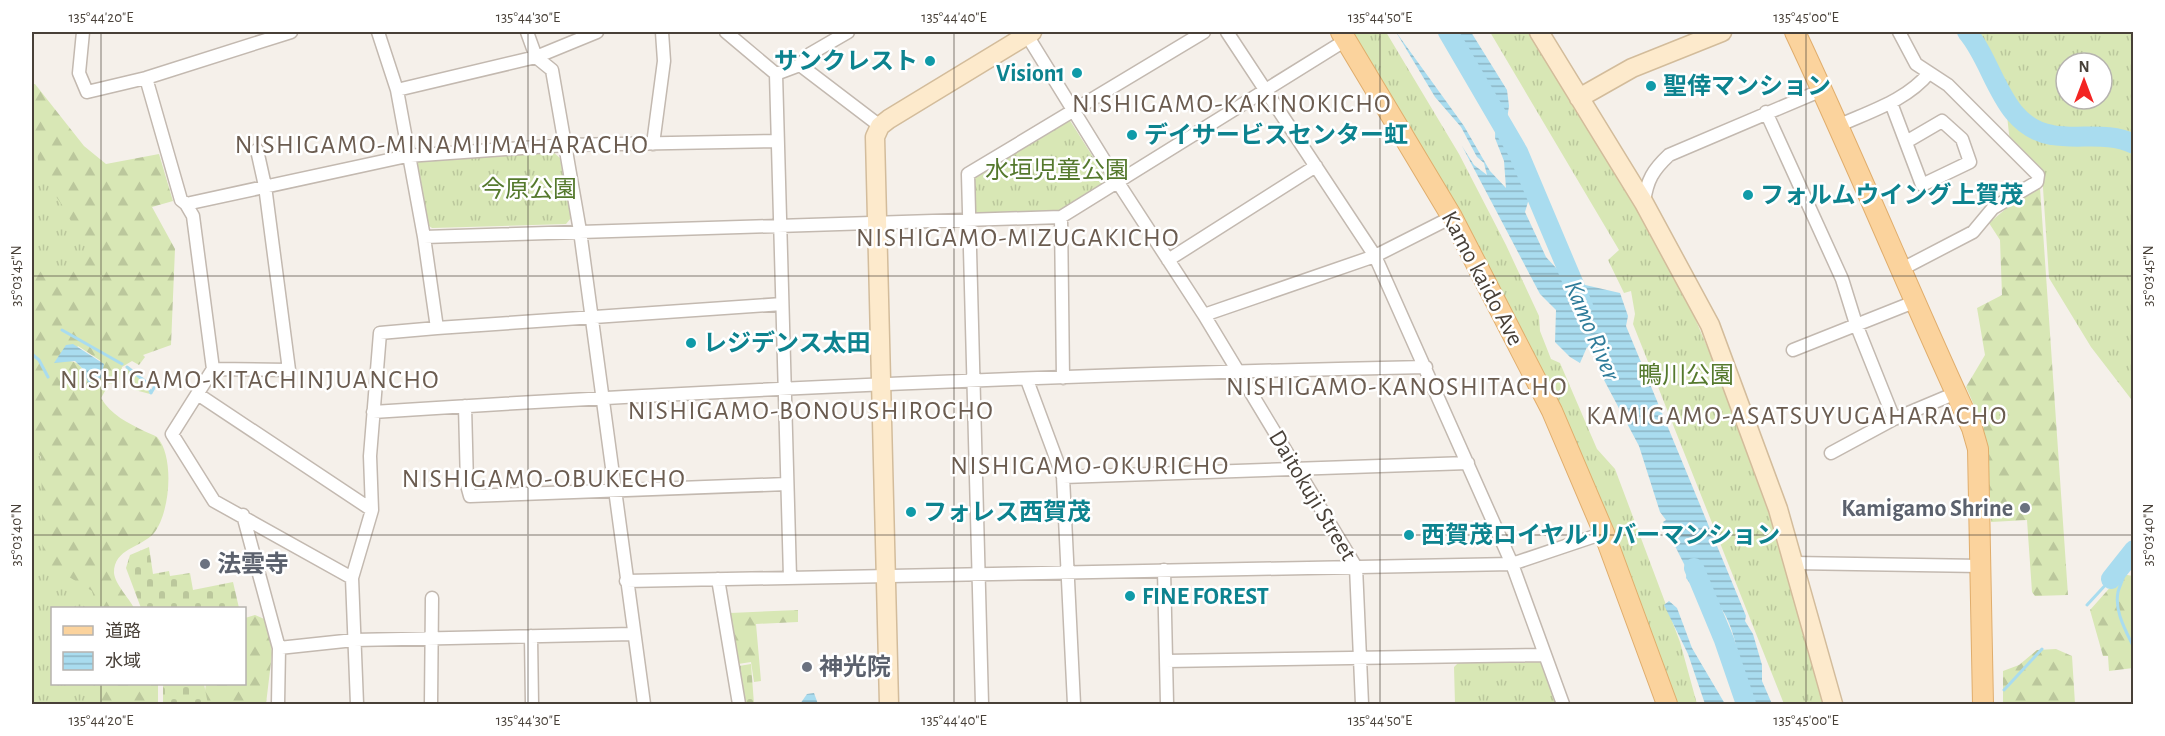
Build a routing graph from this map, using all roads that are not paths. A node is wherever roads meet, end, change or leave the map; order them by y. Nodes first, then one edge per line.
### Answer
1 (83, 32) edge
2 (283, 32) edge
3 (378, 32) edge
4 (527, 32) edge
5 (597, 32) edge
6 (662, 32) edge
7 (726, 32) edge
8 (848, 32) edge
9 (1204, 32) edge
10 (1227, 32) edge
11 (1539, 32) edge
12 (1722, 32) edge
13 (1795, 32) edge
14 (1899, 32) edge
15 (1028, 33) edge
16 (1343, 36) edge
17 (536, 57) junction
18 (800, 65) junction
19 (1929, 73) junction
20 (776, 74) junction
21 (146, 78) junction
22 (1266, 89) junction
23 (397, 90) junction
24 (1822, 90) junction
25 (1579, 98) junction
26 (1891, 103) junction
27 (1073, 108) junction
28 (1766, 112) junction
29 (1840, 125) junction
30 (880, 126) junction
31 (776, 141) junction
32 (1906, 142) junction
33 (653, 144) junction
34 (565, 145) junction
35 (257, 150) dead end
36 (407, 156) junction
37 (1316, 166) junction
38 (1117, 181) junction
39 (265, 186) junction
40 (1644, 203) junction
41 (186, 204) junction
42 (1061, 217) junction
43 (1452, 217) junction
44 (970, 219) junction
45 (876, 221) junction
46 (778, 224) junction
47 (580, 231) junction
48 (424, 237) junction
49 (1375, 256) junction
50 (1168, 260) junction
51 (1902, 269) junction
52 (1914, 302) junction
53 (782, 304) junction
54 (1204, 315) junction
55 (590, 317) junction
56 (1856, 324) junction
57 (437, 328) junction
58 (1793, 350) dead end
59 (1426, 366) junction
60 (213, 369) junction
61 (1238, 370) junction
62 (1063, 378) junction
63 (1027, 380) junction
64 (972, 382) junction
65 (880, 386) junction
66 (785, 388) junction
67 (1956, 393) junction
68 (199, 395) junction
69 (601, 399) junction
70 (465, 406) junction
71 (373, 412) junction
72 (1894, 419) junction
73 (1832, 453) dead end
74 (1468, 463) junction
75 (1297, 467) junction
76 (1063, 477) junction
77 (787, 484) junction
78 (613, 490) junction
79 (372, 510) junction
80 (243, 515) junction
81 (1604, 533) junction
82 (1793, 563) junction
83 (1512, 564) junction
84 (1981, 566) junction
85 (1356, 567) junction
86 (1164, 570) junction
87 (1070, 572) junction
88 (978, 573) junction
89 (885, 575) junction
90 (790, 577) junction
91 (352, 578) junction
92 (718, 579) junction
93 (626, 581) junction
94 (432, 598) dead end
95 (633, 634) junction
96 (531, 636) junction
97 (432, 638) junction
98 (354, 640) junction
99 (279, 648) junction
100 (1544, 655) junction
101 (1361, 658) junction
102 (1166, 661) junction
103 (278, 705) edge
104 (357, 705) edge
105 (431, 705) edge
106 (532, 705) edge
107 (644, 705) edge
108 (739, 705) edge
109 (889, 705) edge
110 (982, 705) edge
111 (1074, 705) edge
112 (1167, 705) edge
113 (1362, 705) edge
114 (1563, 705) edge
115 (1667, 705) edge
116 (1833, 705) edge
117 (1983, 705) edge

1 - 21 street
2 - 21 street
3 - 23 street
4 - 17 street
5 - 17 street
6 - 33 street
7 - 20 street
8 - 18 street
9 - 27 street
10 - 22 street
11 - 25 street
12 - 25 street
13 - 24 main road
14 - 19 street
15 - 27 street, Daitokuji Street
15 - 30 street
16 - 22 street
16 - 43 main road, Kamo kaido Ave
17 - 23 street
17 - 34 street
18 - 20 street
18 - 30 street
19 - 26 street
19 - 51 street
20 - 31 street
21 - 41 street
22 - 37 street
22 - 38 street
23 - 36 street
24 - 28 street
24 - 29 main road
25 - 40 street
26 - 29 street
26 - 32 street
27 - 38 street, Daitokuji Street
27 - 44 street
28 - 40 street
28 - 56 street
29 - 51 main road
30 - 45 street
31 - 33 street
31 - 46 street
32 - 32 street
33 - 34 street
34 - 36 street
34 - 47 street
35 - 39 street
36 - 39 street
36 - 48 street
37 - 49 street
37 - 50 street
38 - 42 street
38 - 50 street, Daitokuji Street
39 - 41 street
39 - 60 street
40 - 82 street
41 - 60 street
42 - 44 street
42 - 62 street
43 - 49 street
43 - 81 main road, Kamo kaido Ave
44 - 45 street
44 - 64 street
45 - 46 street
45 - 65 street
46 - 47 street
46 - 53 street
47 - 48 street
47 - 55 street
48 - 57 street
49 - 54 street
49 - 59 street
50 - 54 street, Daitokuji Street
51 - 52 main road
52 - 56 street
52 - 67 main road
53 - 55 street
53 - 66 street
54 - 61 street, Daitokuji Street
55 - 57 street
55 - 69 street
56 - 58 street
56 - 72 street
57 - 71 street
59 - 61 street
59 - 74 street
60 - 68 street
61 - 62 street
61 - 75 street, Daitokuji Street
62 - 63 street
63 - 64 street
63 - 76 street
64 - 65 street
64 - 88 street
65 - 66 street
65 - 89 street
66 - 69 street
66 - 77 street
67 - 72 street
67 - 84 main road
68 - 79 street
68 - 80 street
69 - 70 street
69 - 78 street
70 - 71 street
70 - 78 street
71 - 79 street
72 - 73 street
74 - 75 street
74 - 83 street
75 - 76 street
75 - 85 street, Daitokuji Street
76 - 87 street
77 - 78 street
77 - 90 street
78 - 93 street
79 - 91 street
80 - 91 street
80 - 99 street
81 - 83 street
81 - 115 main road, Kamo kaido Ave
82 - 84 street
82 - 116 street
83 - 85 street
83 - 100 street
84 - 117 main road
85 - 86 street
85 - 101 street, Daitokuji Street
86 - 87 street
86 - 102 street
87 - 88 street
87 - 111 street
88 - 89 street
88 - 110 street
89 - 90 street
89 - 109 street
90 - 92 street
91 - 98 street
92 - 93 street
92 - 108 street
93 - 95 street
94 - 97 street
95 - 96 street
95 - 107 street
96 - 97 street
96 - 106 street
97 - 98 street
97 - 105 street
98 - 99 street
98 - 104 street
99 - 103 street
100 - 101 street
100 - 114 street
101 - 102 street
101 - 113 street, Daitokuji Street
102 - 112 street

